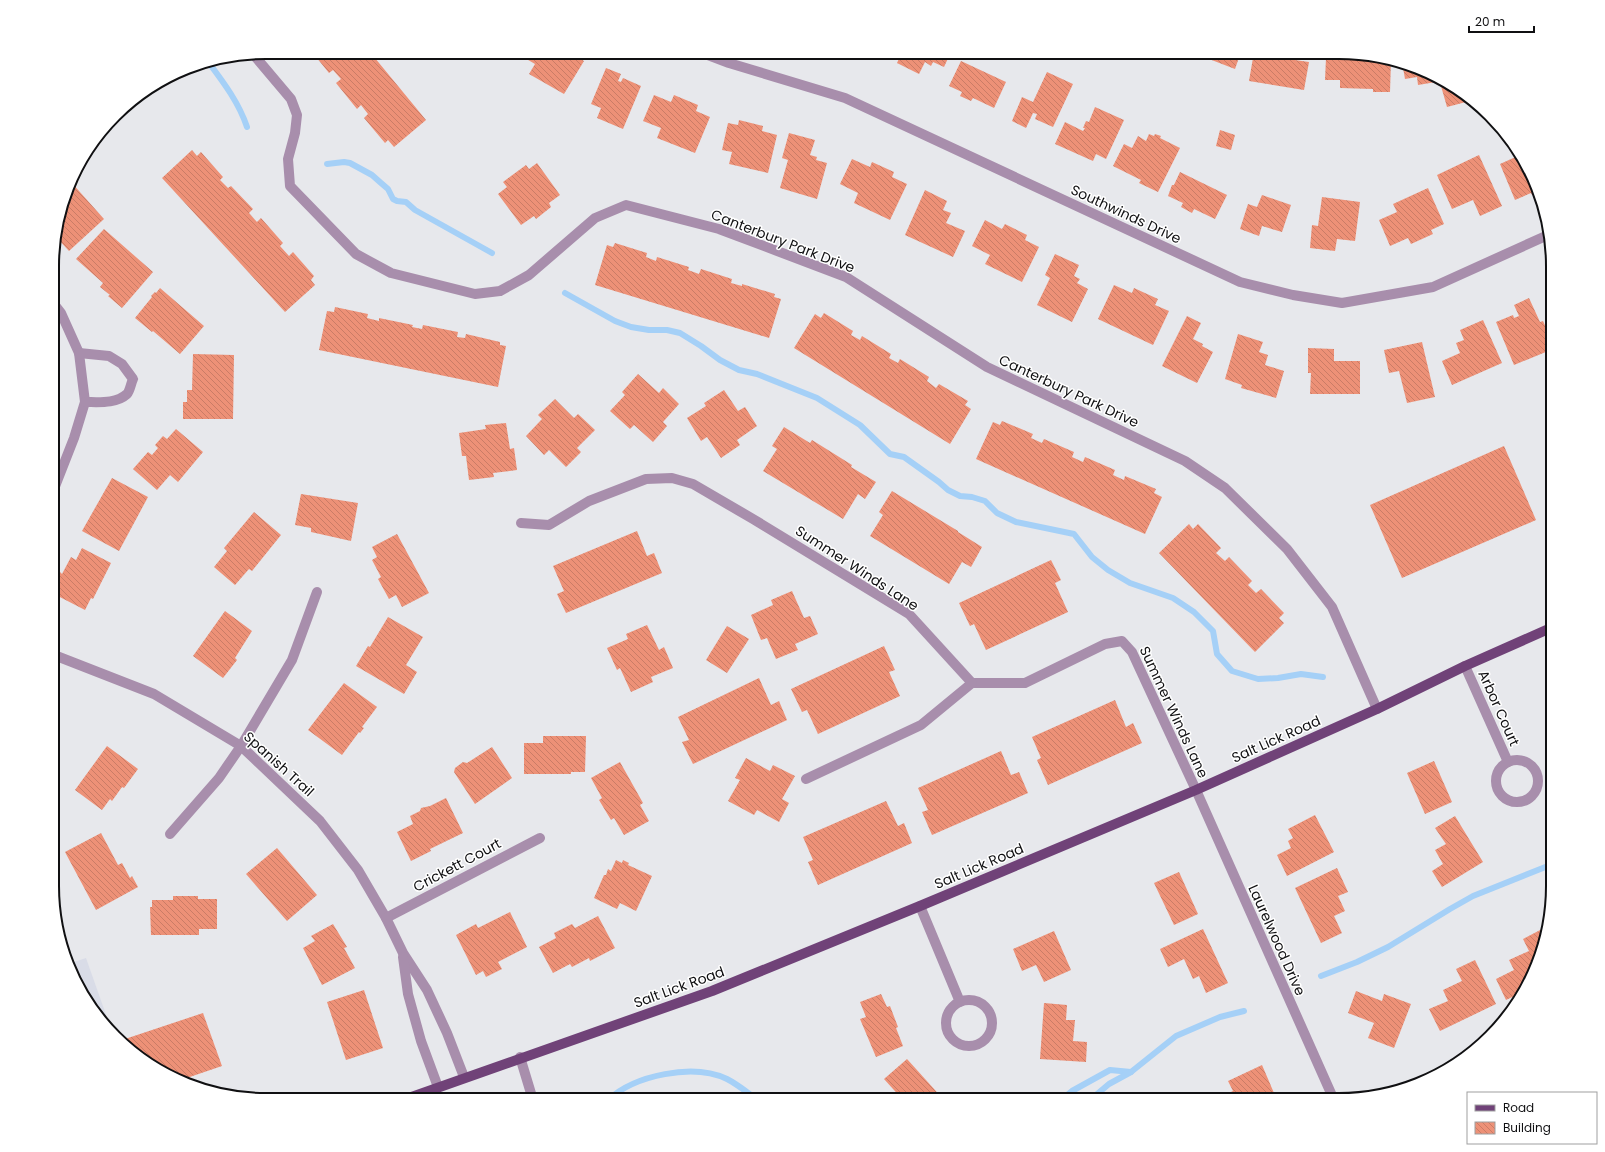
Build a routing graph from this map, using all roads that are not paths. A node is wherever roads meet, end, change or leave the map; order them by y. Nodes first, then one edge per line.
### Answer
1 (257, 59) edge
2 (718, 59) edge
3 (1544, 237) edge
4 (59, 310) edge
5 (79, 353) junction
6 (85, 402) junction
7 (59, 476) edge
8 (521, 523) dead end
9 (316, 592) dead end
10 (1546, 630) edge
11 (59, 657) edge
12 (1465, 666) junction
13 (972, 683) junction
14 (1377, 709) junction
15 (241, 746) junction
16 (1508, 762) junction
17 (806, 779) dead end
18 (1196, 790) junction
19 (170, 834) dead end
20 (540, 838) dead end
21 (920, 906) junction
22 (386, 918) junction
23 (403, 953) junction
24 (960, 1002) junction
25 (520, 1057) junction
26 (464, 1077) junction
27 (438, 1087) junction
28 (422, 1093) edge
29 (532, 1093) edge
30 (1331, 1093) edge

1 - 14 street, Canterbury Park Drive
2 - 3 street, Southwinds Drive
4 - 5 street
5 - 6 street
5 - 6 street
6 - 7 street
8 - 13 street, Summer Winds Lane
9 - 15 street
10 - 12 main road, Salt Lick Road
11 - 15 street, Spanish Trail
12 - 14 main road, Salt Lick Road
12 - 16 street, Arbor Court
13 - 17 street
13 - 18 street, Summer Winds Lane
14 - 18 main road, Salt Lick Road
15 - 19 street
15 - 22 street, Spanish Trail
16 - 16 street, Arbor Court
18 - 21 main road, Salt Lick Road
18 - 30 street, Laurelwood Drive
20 - 22 street, Crickett Court
21 - 24 street
21 - 25 main road, Salt Lick Road
22 - 23 street, Spanish Trail
23 - 26 street, Spanish Trail
23 - 27 street, Spanish Trail
24 - 24 street
25 - 26 main road, Salt Lick Road
25 - 29 street
26 - 27 main road, Salt Lick Road
27 - 28 main road, Salt Lick Road

